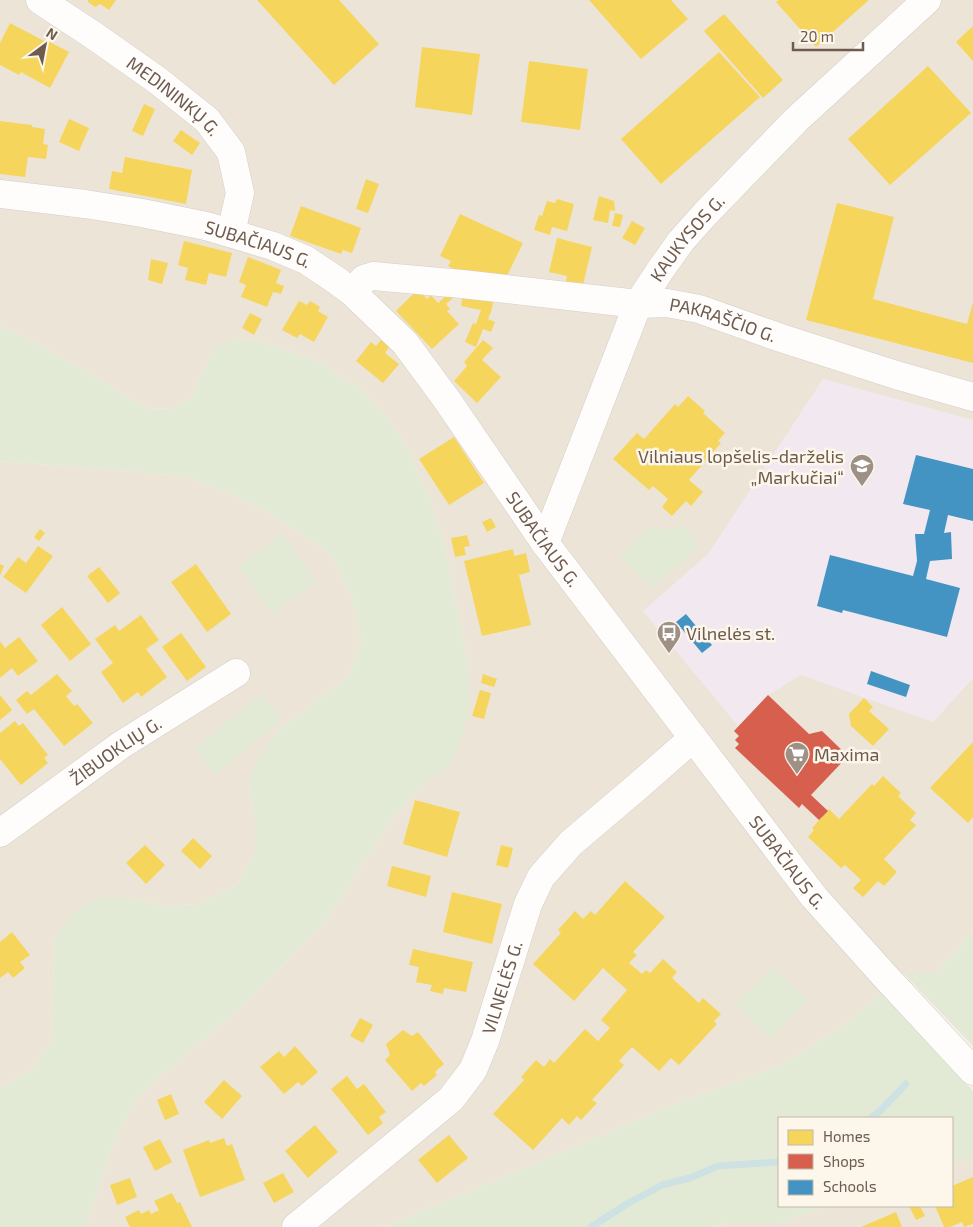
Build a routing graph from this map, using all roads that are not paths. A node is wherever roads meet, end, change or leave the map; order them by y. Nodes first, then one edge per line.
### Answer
1 (40, 0) edge
2 (927, 0) edge
3 (0, 194) edge
4 (231, 233) junction
5 (352, 292) junction
6 (638, 304) junction
7 (973, 397) edge
8 (546, 543) junction
9 (236, 673) dead end
10 (693, 738) junction
11 (0, 834) edge
12 (973, 1071) edge
13 (296, 1227) edge

1 - 4 street, MEDININKŲ G.
2 - 6 street, KAUKYSOS G.
3 - 4 street, SUBAČIAUS G.
4 - 5 street, SUBAČIAUS G.
5 - 6 street, PAKRAŠČIO G.
5 - 8 street, SUBAČIAUS G.
6 - 7 street, PAKRAŠČIO G.
6 - 8 street, KAUKYSOS G.
8 - 10 street, SUBAČIAUS G.
9 - 11 street, ŽIBUOKLIŲ G.
10 - 12 street, SUBAČIAUS G.
10 - 13 street, VILNELĖS G.

